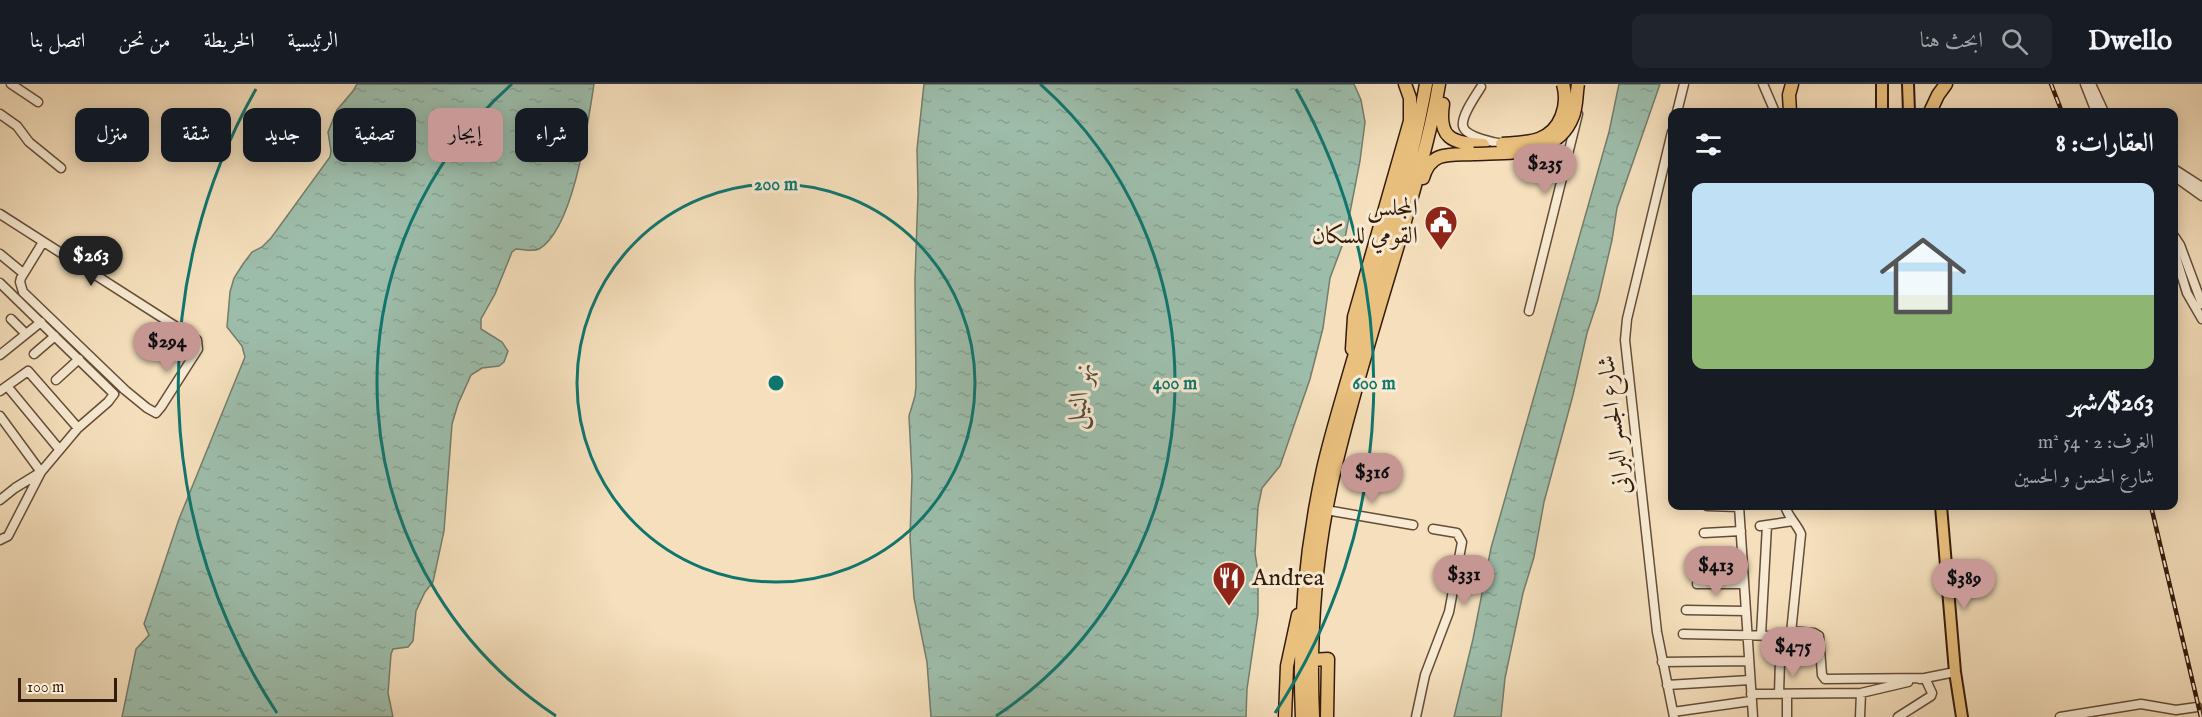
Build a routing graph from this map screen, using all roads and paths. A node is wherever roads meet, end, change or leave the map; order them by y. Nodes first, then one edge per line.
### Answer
1 (11, 84) edge
2 (1404, 84) edge
3 (1426, 84) edge
4 (1439, 84) edge
5 (1447, 84) edge
6 (1563, 84) edge
7 (1578, 84) edge
8 (1584, 84) edge
9 (1684, 84) edge
10 (1762, 84) edge
11 (1792, 84) edge
12 (1882, 84) edge
13 (1908, 84) edge
14 (1946, 84) edge
15 (2085, 84) edge
16 (2091, 84) edge
17 (1481, 87) dead end
18 (38, 102) dead end
19 (1678, 108) edge
20 (1773, 108) edge
21 (1790, 108) edge
22 (1882, 108) edge
23 (1909, 108) edge
24 (1932, 108) edge
25 (2094, 108) edge
26 (2102, 108) edge
27 (0, 114) edge
28 (1576, 118) junction
29 (1478, 149) junction
30 (1668, 159) edge
31 (61, 168) dead end
32 (2178, 172) edge
33 (2178, 179) edge
34 (2202, 187) edge
35 (2202, 196) edge
36 (1407, 213) junction
37 (0, 214) edge
38 (43, 242) junction
39 (2178, 243) edge
40 (0, 254) edge
41 (2178, 263) edge
42 (23, 273) junction
43 (0, 284) edge
44 (2202, 304) edge
45 (1529, 311) dead end
46 (11, 319) dead end
47 (2202, 319) edge
48 (41, 322) junction
49 (26, 334) junction
50 (55, 336) junction
51 (34, 354) dead end
52 (0, 355) edge
53 (78, 358) junction
54 (1353, 361) junction
55 (56, 380) dead end
56 (3, 389) edge
57 (0, 416) edge
58 (78, 428) junction
59 (59, 449) junction
60 (41, 472) junction
61 (0, 500) edge
62 (1326, 510) junction
63 (1739, 510) edge
64 (1787, 510) edge
65 (1941, 510) edge
66 (1793, 521) junction
67 (1413, 525) dead end
68 (1433, 529) dead end
69 (1740, 531) junction
70 (1704, 533) dead end
71 (0, 540) edge
72 (1700, 558) dead end
73 (1742, 559) junction
74 (1697, 584) dead end
75 (1744, 584) junction
76 (1303, 596) junction
77 (1686, 610) dead end
78 (1746, 611) junction
79 (1791, 631) junction
80 (1683, 634) dead end
81 (1747, 635) junction
82 (1761, 635) junction
83 (1311, 660) junction
84 (1780, 660) dead end
85 (1749, 661) junction
86 (1662, 662) junction
87 (1955, 672) junction
88 (1925, 678) junction
89 (1750, 680) junction
90 (1667, 685) junction
91 (1861, 693) junction
92 (1783, 694) junction
93 (1751, 697) junction
94 (2197, 708) dead end
95 (1674, 714) edge
96 (1307, 716) edge
97 (1285, 717) edge
98 (1327, 717) edge
99 (1416, 717) edge
100 (1753, 717) edge
101 (1786, 717) edge
102 (1860, 717) edge
103 (1898, 717) edge
104 (1962, 717) edge
105 (2060, 717) edge

1 - 18 street
2 - 54 highway
3 - 54 highway
4 - 36 highway
5 - 29 highway
6 - 29 highway, bridge
7 - 29 highway, bridge
8 - 28 street
9 - 19 street
10 - 20 street
11 - 21 highway
12 - 22 main road
13 - 23 main road
14 - 24 highway
15 - 25 street
16 - 26 street
17 - 28 street
27 - 31 street
28 - 45 street
29 - 36 highway
30 - 86 street, شارع الجسر البرانى
32 - 34 street
33 - 35 street
36 - 62 highway
37 - 38 street
38 - 42 street
38 - 42 street
39 - 44 street
40 - 42 street
41 - 47 street
43 - 48 street
46 - 49 street
48 - 49 street
48 - 50 street
49 - 52 street
50 - 51 street
50 - 53 street
53 - 55 street
53 - 58 street
54 - 76 highway
56 - 58 street
56 - 59 street
57 - 60 street
58 - 59 street
59 - 60 street
60 - 61 street
60 - 71 street
62 - 67 street
62 - 83 highway
63 - 69 street
64 - 66 street
65 - 87 main road
66 - 79 street
66 - 82 street
68 - 99 street
69 - 70 street
69 - 73 street
72 - 73 street
73 - 75 street
74 - 75 street
75 - 78 street
76 - 96 highway
76 - 97 highway
77 - 78 street
78 - 81 street
79 - 82 street
79 - 88 street
80 - 81 street
81 - 82 street
81 - 85 street
83 - 96 highway
83 - 98 highway
84 - 92 street
85 - 86 street
85 - 89 street
86 - 90 street, شارع الجسر البرانى
87 - 88 street
87 - 104 main road
88 - 91 street
88 - 103 street
89 - 90 street
89 - 93 street
90 - 95 street, شارع الجسر البرانى
91 - 92 street
91 - 102 street
92 - 93 street
92 - 101 street
93 - 95 street
93 - 100 street
94 - 105 street

